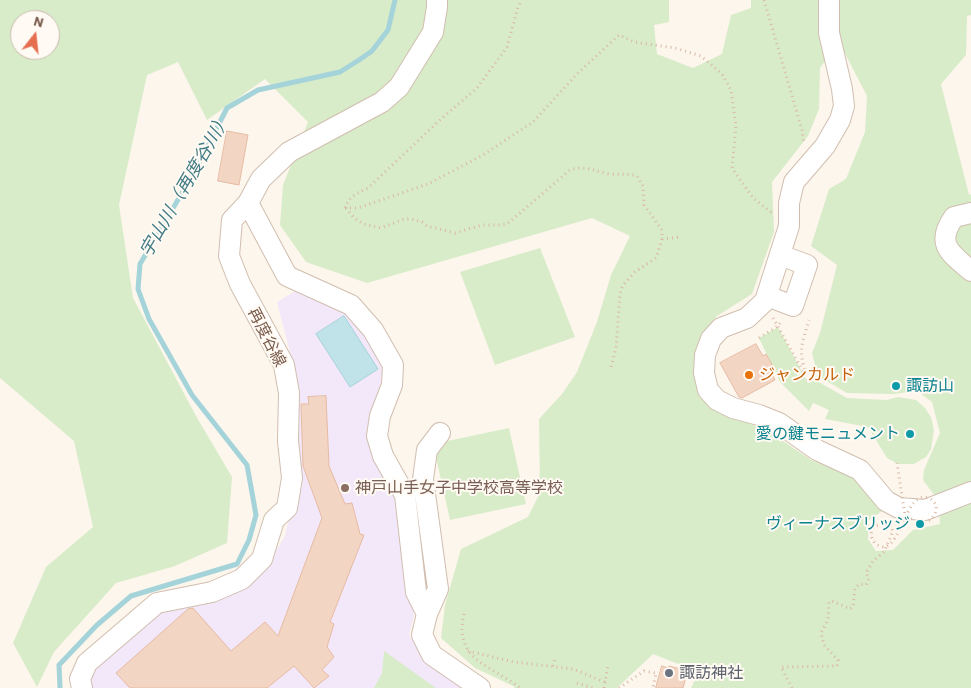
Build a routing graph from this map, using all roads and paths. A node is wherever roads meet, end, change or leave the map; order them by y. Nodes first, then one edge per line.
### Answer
1 (437, 0) edge
2 (522, 0) edge
3 (764, 0) edge
4 (828, 0) edge
5 (805, 149) dead end
6 (248, 203) junction
7 (345, 208) junction
8 (971, 213) edge
9 (789, 226) junction
10 (662, 238) junction
11 (682, 238) dead end
12 (780, 255) junction
13 (971, 271) edge
14 (766, 299) junction
15 (784, 315) dead end
16 (809, 320) dead end
17 (778, 326) junction
18 (759, 338) dead end
19 (611, 367) dead end
20 (440, 433) dead end
21 (897, 463) dead end
22 (971, 492) edge
23 (427, 614) junction
24 (464, 614) dead end
25 (468, 651) junction
26 (555, 658) dead end
27 (608, 665) dead end
28 (553, 666) junction
29 (577, 682) dead end
30 (605, 682) junction
31 (82, 688) edge
32 (480, 688) edge
33 (520, 688) edge
34 (592, 688) edge
35 (604, 688) edge
36 (619, 688) edge
37 (653, 688) edge
38 (792, 688) edge

1 - 6 street, 再度谷線
2 - 7 path
3 - 5 path
4 - 9 street
6 - 23 street
6 - 31 street, 再度谷線
7 - 9 path
7 - 10 path
8 - 13 street
9 - 12 street
10 - 11 path
10 - 19 path
12 - 14 street
12 - 14 street
14 - 17 path
14 - 22 street
15 - 17 path
16 - 17 path
17 - 18 path
20 - 23 street
21 - 38 path, bridge
23 - 32 street
24 - 25 path
25 - 28 path
25 - 33 path
26 - 28 path
27 - 30 path
28 - 30 path
29 - 34 path
30 - 35 path
36 - 37 path

